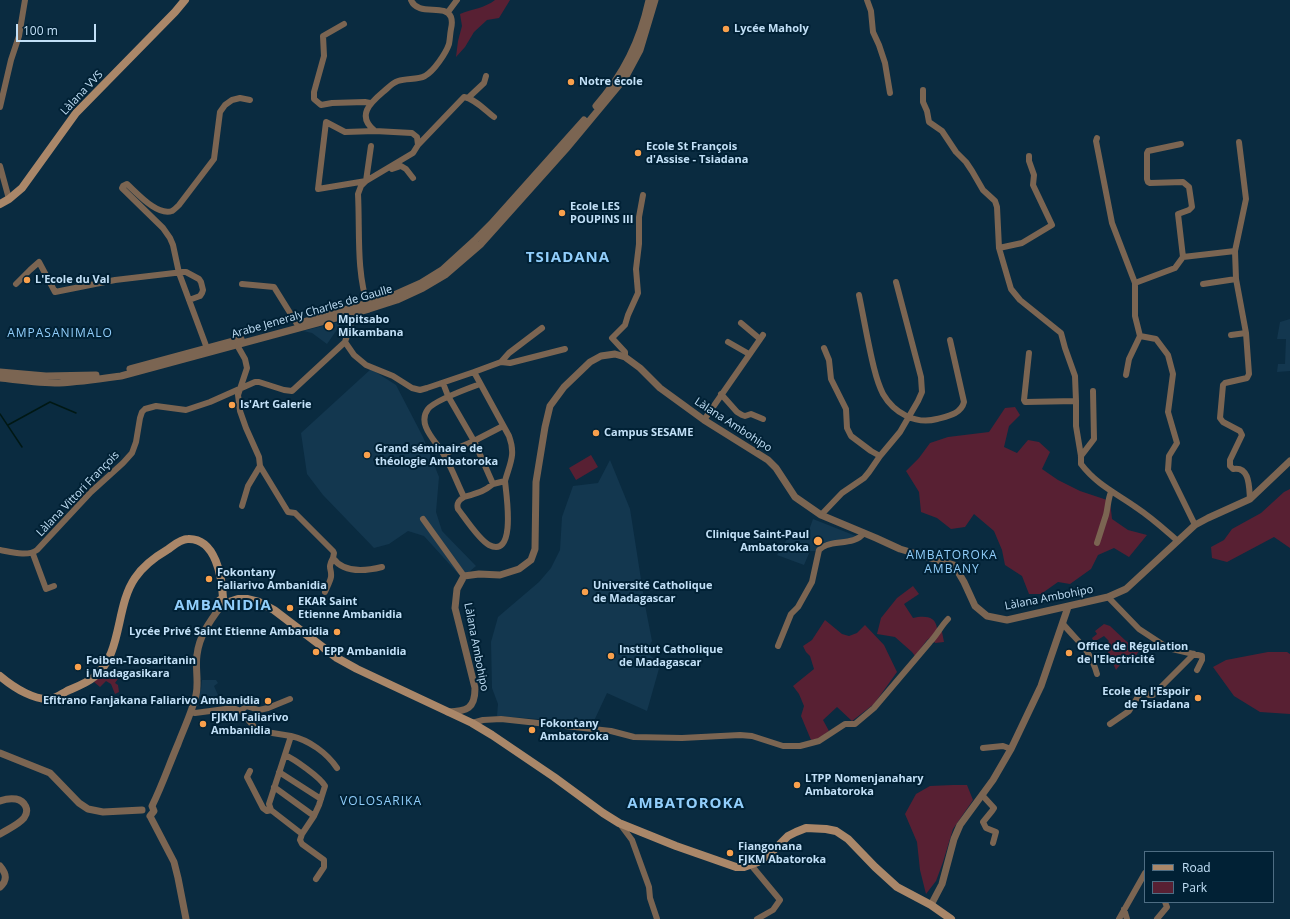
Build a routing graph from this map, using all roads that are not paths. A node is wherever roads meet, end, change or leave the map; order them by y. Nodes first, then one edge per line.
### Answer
1 (25, 0) edge
2 (185, 0) edge
3 (411, 0) edge
4 (457, 0) edge
5 (649, 0) edge
6 (655, 0) edge
7 (867, 0) edge
8 (448, 12) junction
9 (344, 24) dead end
10 (486, 76) dead end
11 (923, 90) dead end
12 (890, 93) dead end
13 (468, 98) junction
14 (250, 100) dead end
15 (370, 103) junction
16 (0, 107) edge
17 (494, 117) dead end
18 (375, 131) junction
19 (1097, 138) dead end
20 (1239, 142) dead end
21 (1181, 144) dead end
22 (418, 145) junction
23 (371, 146) dead end
24 (1029, 156) dead end
25 (0, 166) edge
26 (386, 170) junction
27 (413, 178) dead end
28 (366, 181) junction
29 (643, 195) dead end
30 (9, 199) junction
31 (0, 204) edge
32 (999, 248) junction
33 (1235, 251) junction
34 (1183, 258) junction
35 (179, 273) junction
36 (1236, 279) junction
37 (896, 282) dead end
38 (1135, 283) junction
39 (16, 284) dead end
40 (242, 284) dead end
41 (1203, 284) dead end
42 (859, 295) dead end
43 (189, 300) junction
44 (368, 306) junction
45 (354, 312) junction
46 (741, 323) dead end
47 (297, 324) junction
48 (542, 328) dead end
49 (1246, 333) junction
50 (1231, 335) dead end
51 (1140, 336) junction
52 (950, 340) dead end
53 (345, 342) junction
54 (728, 342) dead end
55 (237, 345) junction
56 (824, 348) dead end
57 (565, 349) dead end
58 (208, 350) junction
59 (1029, 353) dead end
60 (749, 354) junction
61 (625, 357) junction
62 (501, 362) junction
63 (0, 372) edge
64 (474, 372) junction
65 (1126, 376) dead end
66 (0, 378) edge
67 (443, 384) junction
68 (480, 384) junction
69 (240, 389) junction
70 (1093, 391) dead end
71 (721, 394) junction
72 (448, 396) junction
73 (1076, 401) junction
74 (909, 418) junction
75 (763, 419) dead end
76 (704, 420) junction
77 (503, 426) junction
78 (474, 441) junction
79 (444, 454) junction
80 (880, 456) junction
81 (1081, 456) junction
82 (1290, 461) edge
83 (260, 466) junction
84 (505, 481) junction
85 (493, 484) junction
86 (1111, 492) junction
87 (464, 496) junction
88 (1250, 499) junction
89 (242, 506) dead end
90 (821, 515) junction
91 (423, 519) dead end
92 (1195, 525) junction
93 (864, 533) junction
94 (1178, 541) junction
95 (1097, 543) dead end
96 (0, 550) edge
97 (33, 554) junction
98 (333, 558) junction
99 (382, 567) dead end
100 (464, 576) junction
101 (54, 586) dead end
102 (325, 592) dead end
103 (1108, 597) junction
104 (224, 602) junction
105 (1068, 607) junction
106 (948, 619) dead end
107 (1062, 624) junction
108 (778, 646) dead end
109 (1194, 654) junction
110 (1197, 670) dead end
111 (1097, 674) dead end
112 (0, 676) edge
113 (290, 699) dead end
114 (241, 711) junction
115 (191, 712) junction
116 (447, 712) junction
117 (472, 723) junction
118 (1110, 724) dead end
119 (291, 736) junction
120 (983, 748) dead end
121 (1011, 749) junction
122 (0, 753) edge
123 (284, 754) junction
124 (337, 768) dead end
125 (250, 771) dead end
126 (279, 772) junction
127 (274, 787) junction
128 (982, 795) junction
129 (321, 799) junction
130 (0, 801) edge
131 (152, 806) junction
132 (142, 810) junction
133 (271, 810) junction
134 (150, 816) junction
135 (314, 816) junction
136 (619, 823) junction
137 (0, 834) edge
138 (302, 834) junction
139 (993, 843) dead end
140 (751, 865) junction
141 (0, 866) edge
142 (1144, 875) edge
143 (316, 879) dead end
144 (0, 887) edge
145 (1165, 903) edge
146 (931, 905) junction
147 (1124, 909) junction
148 (186, 919) edge
149 (657, 919) edge
150 (757, 919) edge
151 (951, 919) edge
152 (1119, 919) edge
153 (1127, 919) edge
154 (1157, 919) edge

1 - 16 street
2 - 30 main road, Làlana VVS
3 - 8 street
4 - 8 street
5 - 44 street, Arabe Jeneraly Charles de Gaulle
6 - 44 street, Arabe Jeneraly Charles de Gaulle
7 - 12 street
8 - 15 street
9 - 15 street
10 - 13 street
11 - 32 street
13 - 17 street
13 - 22 street
14 - 35 street
15 - 18 street
18 - 22 street
18 - 28 street
19 - 38 street
20 - 33 street
21 - 34 street
22 - 26 street
23 - 28 street
24 - 32 street
25 - 30 street
26 - 27 street
26 - 28 street
28 - 44 street
29 - 61 street
30 - 31 main road, Làlana VVS
32 - 73 street
33 - 34 street
33 - 36 street
34 - 38 street
35 - 39 street
35 - 43 street
35 - 43 street
36 - 41 street
36 - 49 street
37 - 74 street
38 - 51 street
40 - 47 street
42 - 74 street
43 - 58 street
44 - 45 street, Arabe Jeneraly Charles de Gaulle
44 - 47 street, Arabe Jeneraly Charles de Gaulle
45 - 53 street
45 - 55 street, Arabe Jeneraly Charles de Gaulle
46 - 60 street
47 - 58 street, Arabe Jeneraly Charles de Gaulle
48 - 62 street
49 - 50 street
49 - 88 street
51 - 65 street
51 - 92 street
52 - 74 street
53 - 67 street
53 - 69 street, Làlana Vittori François
54 - 60 street
55 - 58 street, Arabe Jeneraly Charles de Gaulle
55 - 69 street
56 - 80 street
57 - 62 street
58 - 63 street, Arabe Jeneraly Charles de Gaulle
58 - 66 street, Arabe Jeneraly Charles de Gaulle
59 - 73 street
60 - 71 street
61 - 76 street, Làlana Ambohipo
61 - 100 street
62 - 64 street
64 - 67 street
64 - 68 street
67 - 72 street
68 - 72 street
68 - 77 street
69 - 83 street
69 - 97 street, Làlana Vittori François
70 - 81 street
71 - 75 street
71 - 76 street
72 - 78 street
72 - 79 street
73 - 81 street
74 - 80 street
76 - 90 street, Làlana Ambohipo
77 - 78 street
77 - 84 street
78 - 79 street
78 - 85 street
79 - 87 street
80 - 90 street
81 - 86 street
82 - 88 street, Làlana Ambohipo
83 - 89 street
83 - 98 street
84 - 85 street
84 - 87 street
85 - 87 street
86 - 94 street
86 - 95 street
88 - 92 street, Làlana Ambohipo
90 - 93 street, Làlana Ambohipo
91 - 100 street
92 - 94 street, Làlana Ambohipo
93 - 105 street, Làlana Ambohipo
93 - 108 street
94 - 103 street, Làlana Ambohipo
96 - 97 street
97 - 101 street
98 - 99 street
98 - 102 street
100 - 116 street, Làlana Ambohipo
103 - 105 street, Làlana Ambohipo
103 - 109 street
104 - 112 main road
104 - 115 street
104 - 116 main road
105 - 107 street
106 - 117 street
107 - 111 street
107 - 121 street
109 - 110 street
109 - 118 street
113 - 114 street
114 - 115 street
114 - 119 street
115 - 131 street
116 - 117 main road
117 - 136 main road
119 - 123 street
119 - 124 street
120 - 121 street
121 - 128 street
122 - 132 street
123 - 126 street
123 - 129 street
125 - 133 street
126 - 127 street
126 - 129 street
127 - 133 street
127 - 135 street
128 - 139 street
128 - 146 street
129 - 135 street
130 - 137 street
131 - 132 street
131 - 134 street
132 - 134 street
133 - 138 street
134 - 148 street
135 - 138 street
136 - 140 main road
136 - 149 street
138 - 143 street
140 - 146 main road
140 - 150 street
141 - 144 street
142 - 147 street
145 - 154 street
146 - 151 main road
147 - 152 street
147 - 153 street

